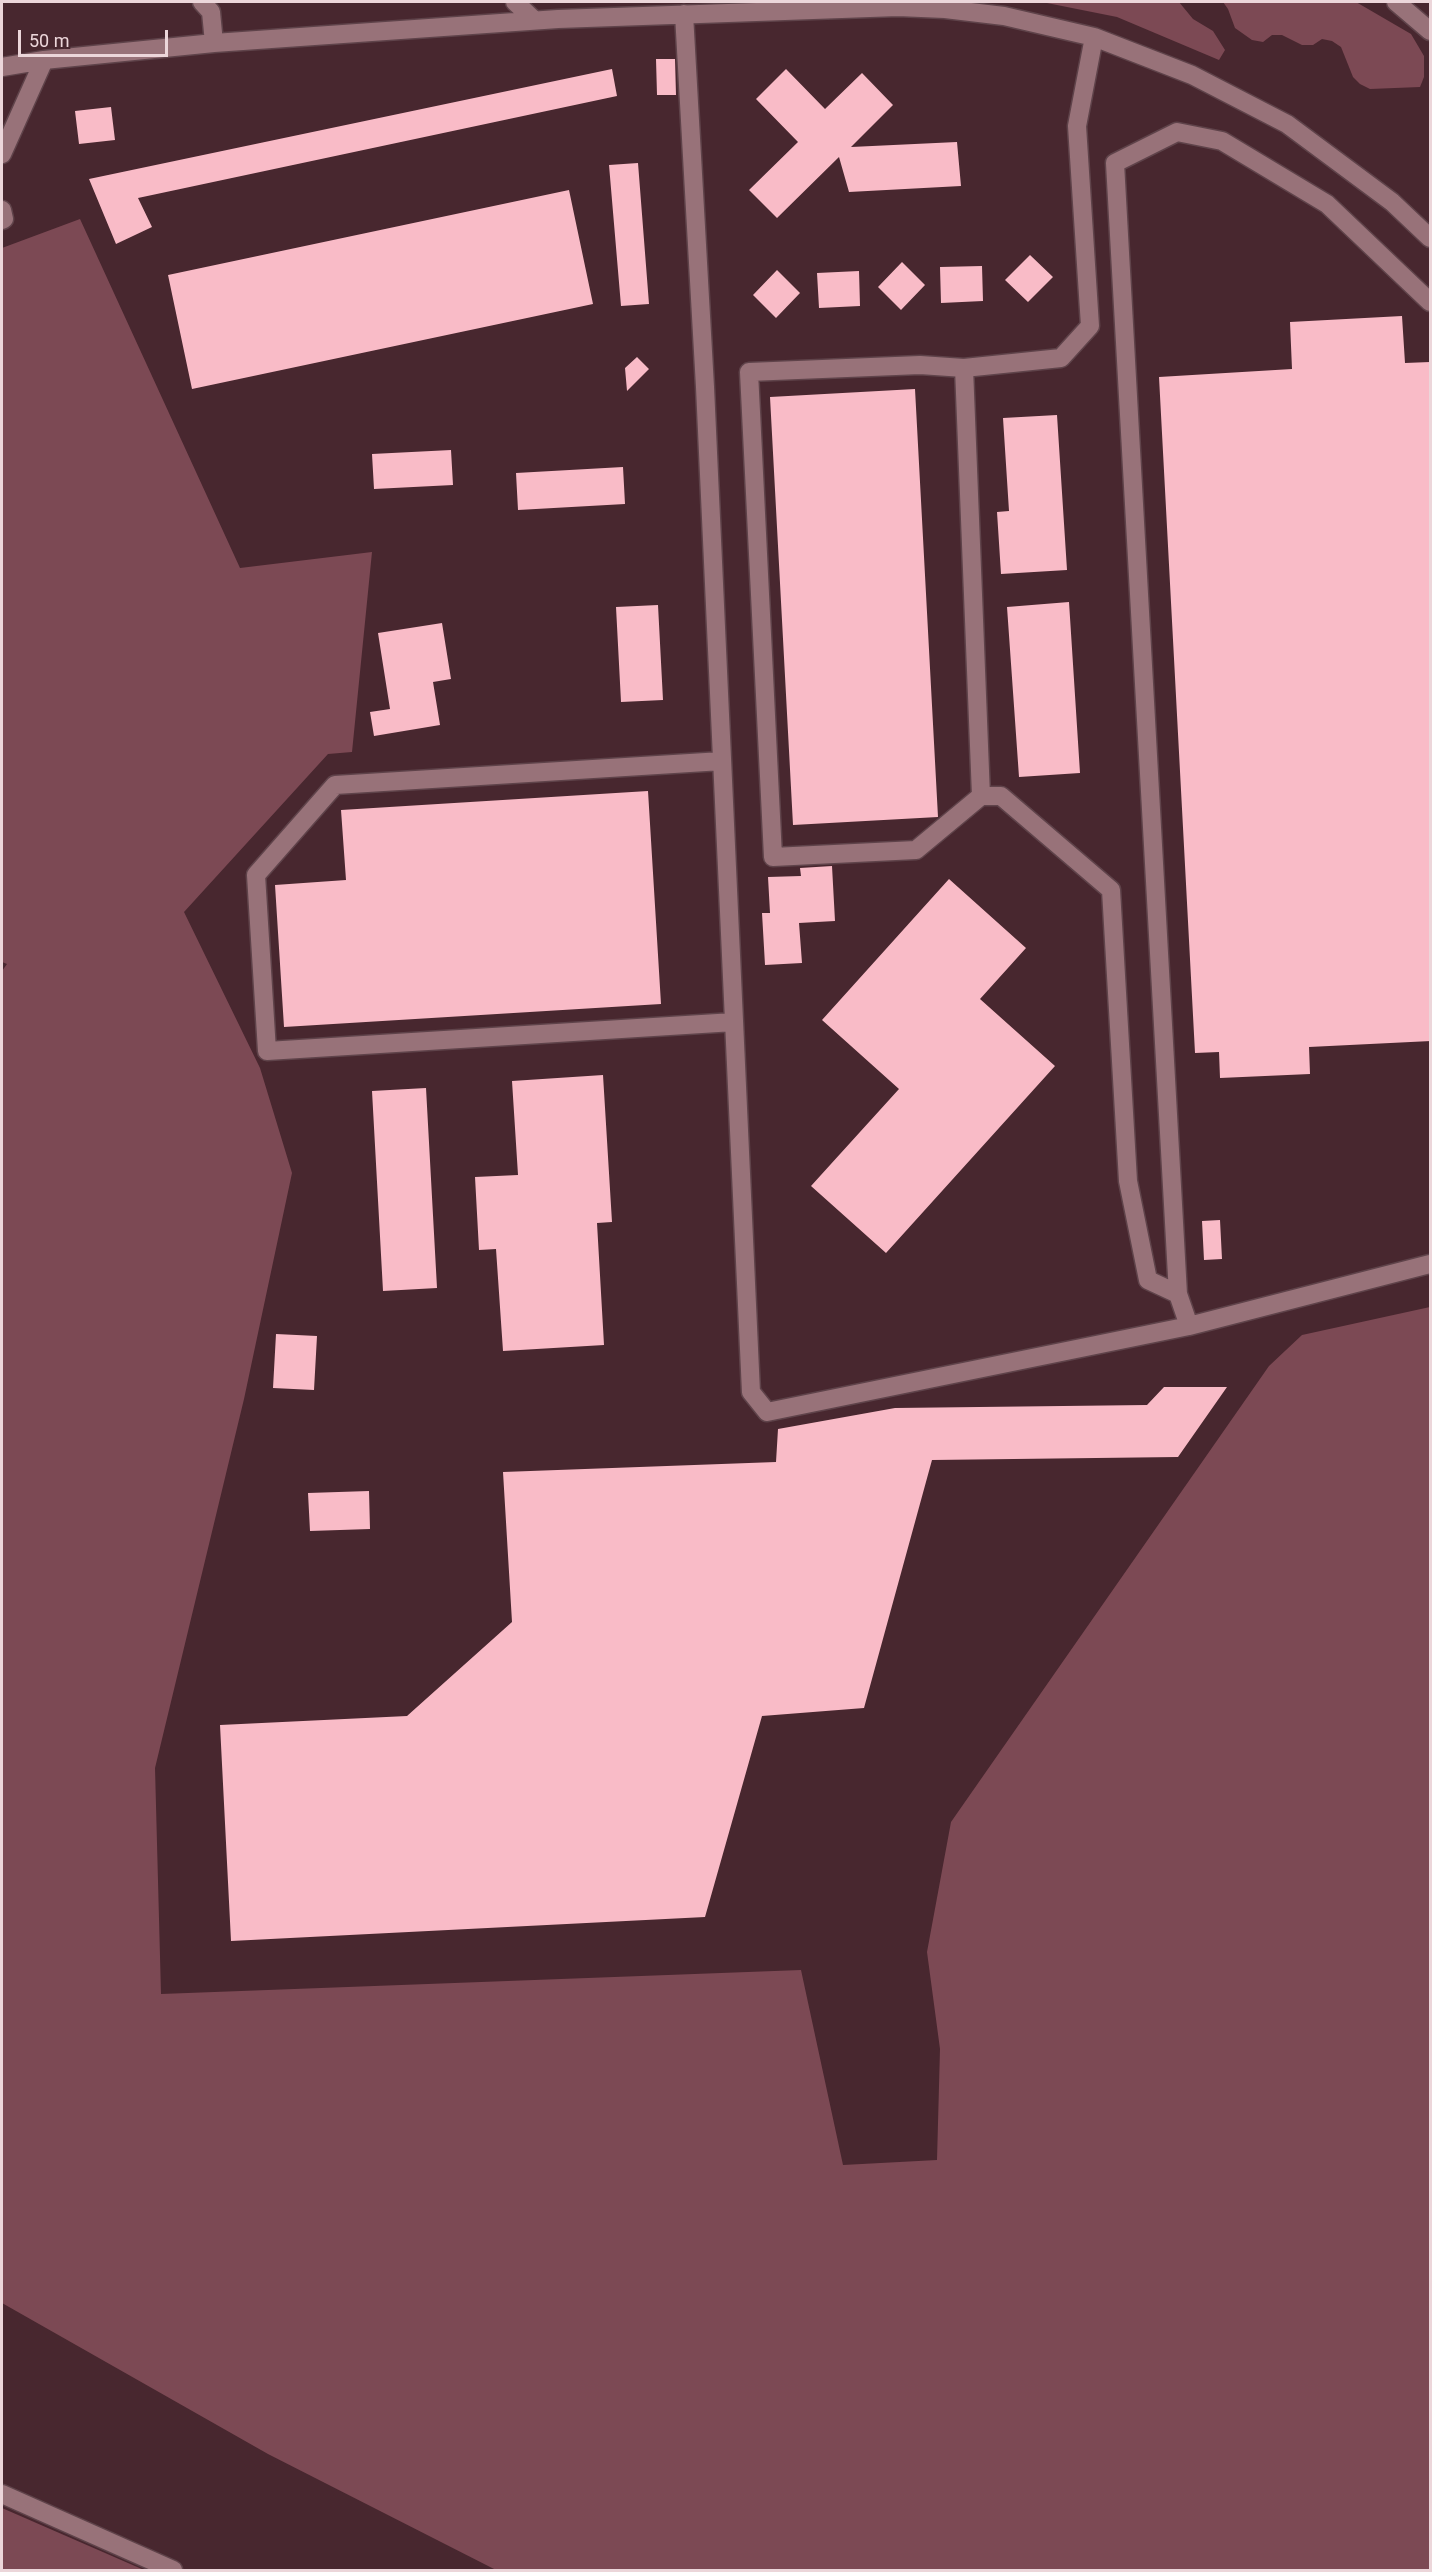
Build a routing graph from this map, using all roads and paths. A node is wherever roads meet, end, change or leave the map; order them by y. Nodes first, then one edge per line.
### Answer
1 (202, 2) edge
2 (515, 2) edge
3 (1396, 2) edge
4 (684, 14) junction
5 (534, 20) junction
6 (1431, 31) edge
7 (1094, 37) junction
8 (214, 43) junction
9 (44, 60) junction
10 (2, 67) edge
11 (2, 154) edge
12 (2, 210) edge
13 (2, 220) edge
14 (1431, 238) edge
15 (1431, 302) edge
16 (963, 368) junction
17 (722, 762) junction
18 (981, 796) junction
19 (734, 1022) junction
20 (1431, 1264) edge
21 (1178, 1294) junction
22 (1189, 1326) junction
23 (2, 2494) edge
24 (173, 2571) edge

1 - 8 street
2 - 5 street
3 - 6 street
4 - 5 street
4 - 7 street
4 - 17 street
5 - 8 street
7 - 14 street
7 - 16 street
8 - 9 street
9 - 10 street
9 - 11 street
12 - 13 street
15 - 21 street
16 - 18 street
16 - 18 street
17 - 19 street
17 - 19 street
18 - 21 street
19 - 22 street
20 - 22 street
21 - 22 street
23 - 24 street

